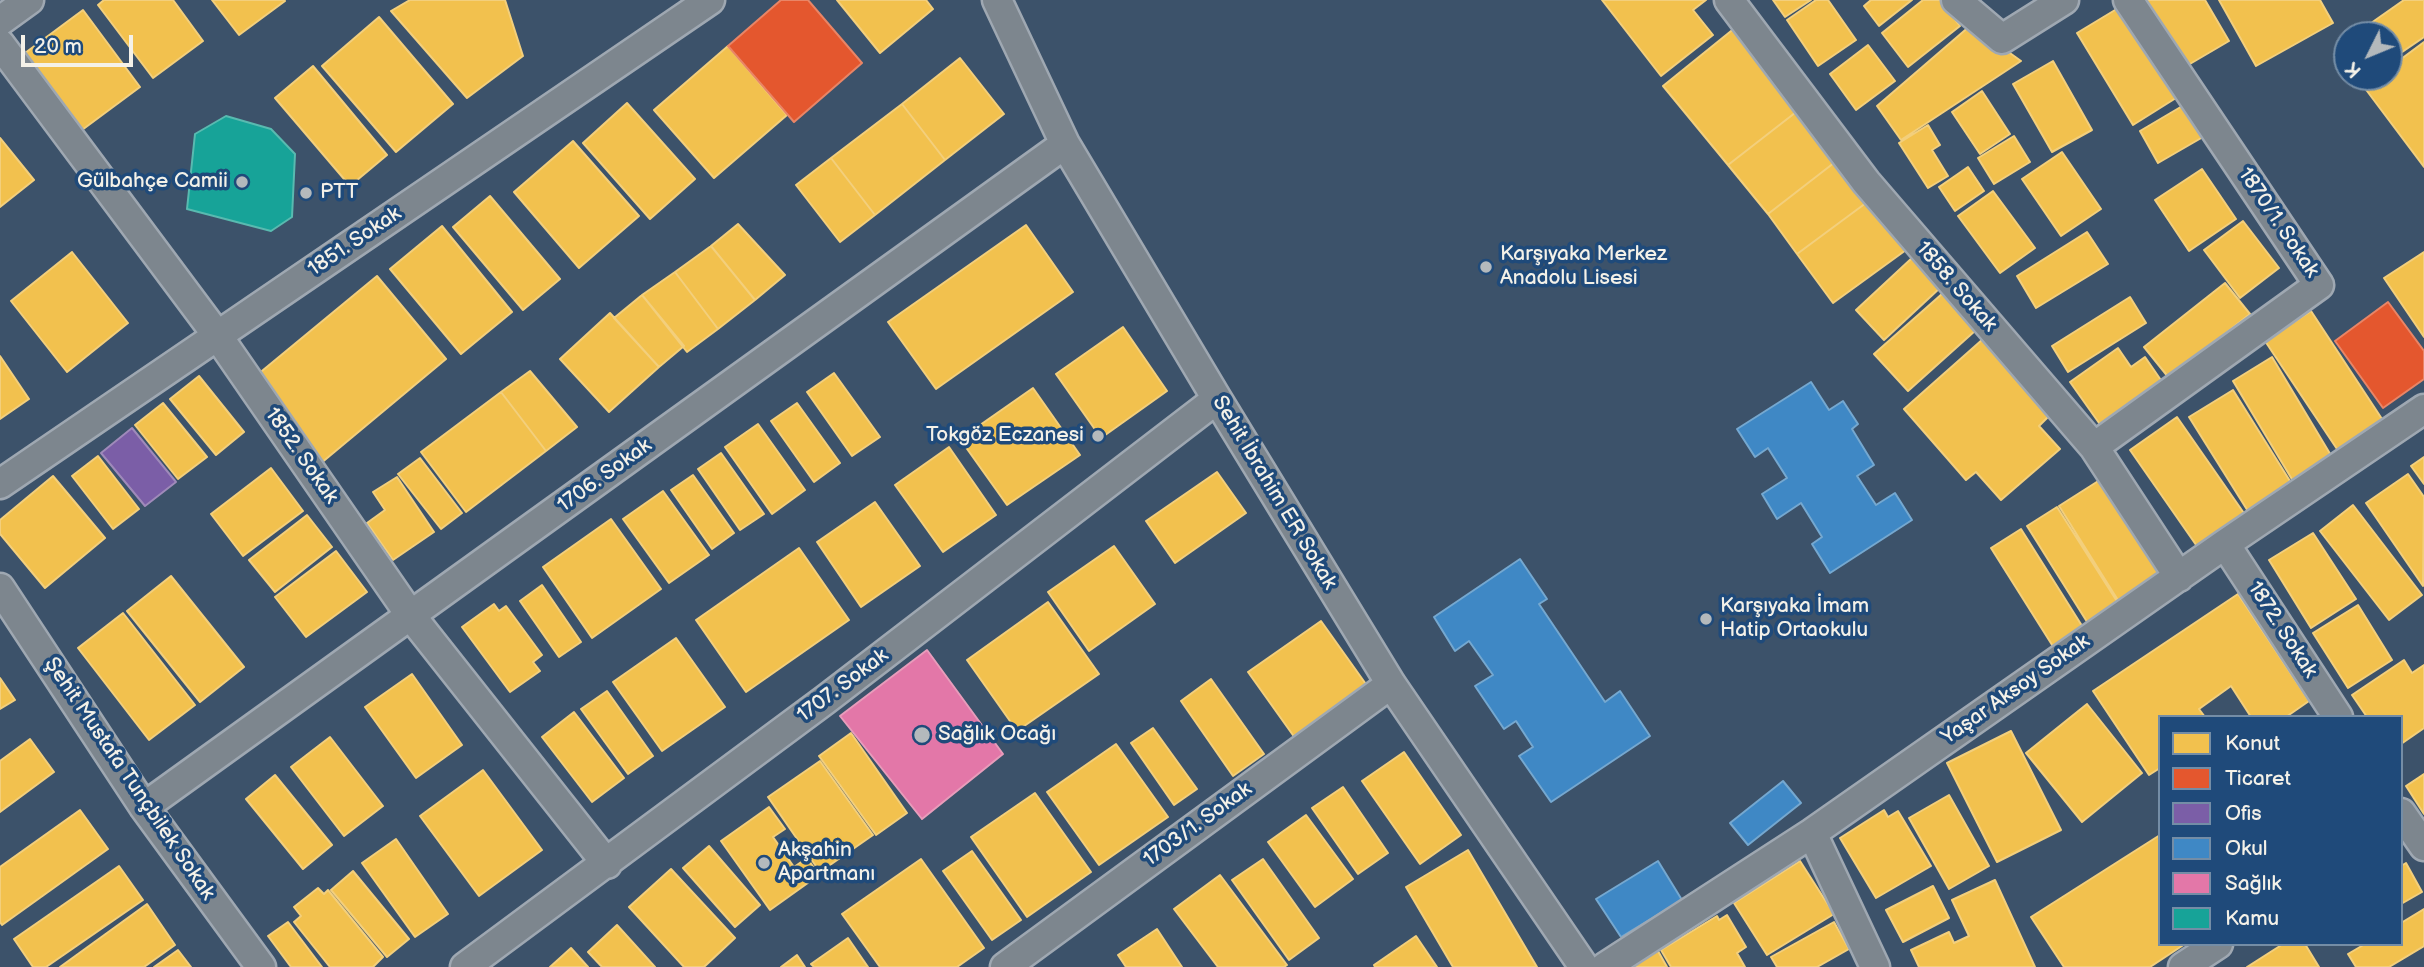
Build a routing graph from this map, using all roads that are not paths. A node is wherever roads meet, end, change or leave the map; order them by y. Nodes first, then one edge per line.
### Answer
1 (29, 0) edge
2 (710, 0) edge
3 (997, 0) edge
4 (1729, 0) edge
5 (1956, 0) edge
6 (2064, 0) edge
7 (2128, 0) edge
8 (0, 21) edge
9 (0, 44) edge
10 (1065, 144) junction
11 (217, 335) junction
12 (1217, 399) junction
13 (2424, 409) edge
14 (2094, 447) junction
15 (0, 484) edge
16 (2225, 544) junction
17 (2179, 577) junction
18 (0, 588) edge
19 (411, 616) junction
20 (1391, 684) junction
21 (2337, 715) edge
22 (144, 807) junction
23 (2403, 819) edge
24 (1812, 833) junction
25 (2424, 846) edge
26 (607, 864) junction
27 (2215, 946) edge
28 (261, 967) edge
29 (465, 967) edge
30 (1005, 967) edge
31 (1584, 967) edge
32 (1605, 967) edge
33 (1875, 967) edge
34 (2183, 967) edge

1 - 8 street
2 - 11 street, 1851. Sokak
3 - 10 street, Sehit İbrahim ER Sokak
4 - 14 street, 1858. Sokak
5 - 6 street
7 - 14 street, 1870/1. Sokak
9 - 11 street, 1852. Sokak
10 - 12 street, Sehit İbrahim ER Sokak
10 - 19 street, 1706. Sokak
11 - 15 street, 1851. Sokak
11 - 19 street, 1852. Sokak
12 - 20 street, Sehit İbrahim ER Sokak
12 - 26 street, 1707. Sokak
13 - 16 street, Yaşar Aksoy Sokak
14 - 17 street, 1858. Sokak
16 - 17 street, Yaşar Aksoy Sokak
16 - 21 street, 1872. Sokak
17 - 24 street, Yaşar Aksoy Sokak
18 - 22 street, Şehit Mustafa Tunçbilek Sokak
19 - 22 street, 1706. Sokak
19 - 26 street, 1852. Sokak
20 - 30 street, 1703/1. Sokak
20 - 31 street, Sehit İbrahim ER Sokak
22 - 28 street, Şehit Mustafa Tunçbilek Sokak
23 - 25 street
24 - 32 street, Yaşar Aksoy Sokak
24 - 33 street
26 - 29 street, 1707. Sokak
27 - 34 street

